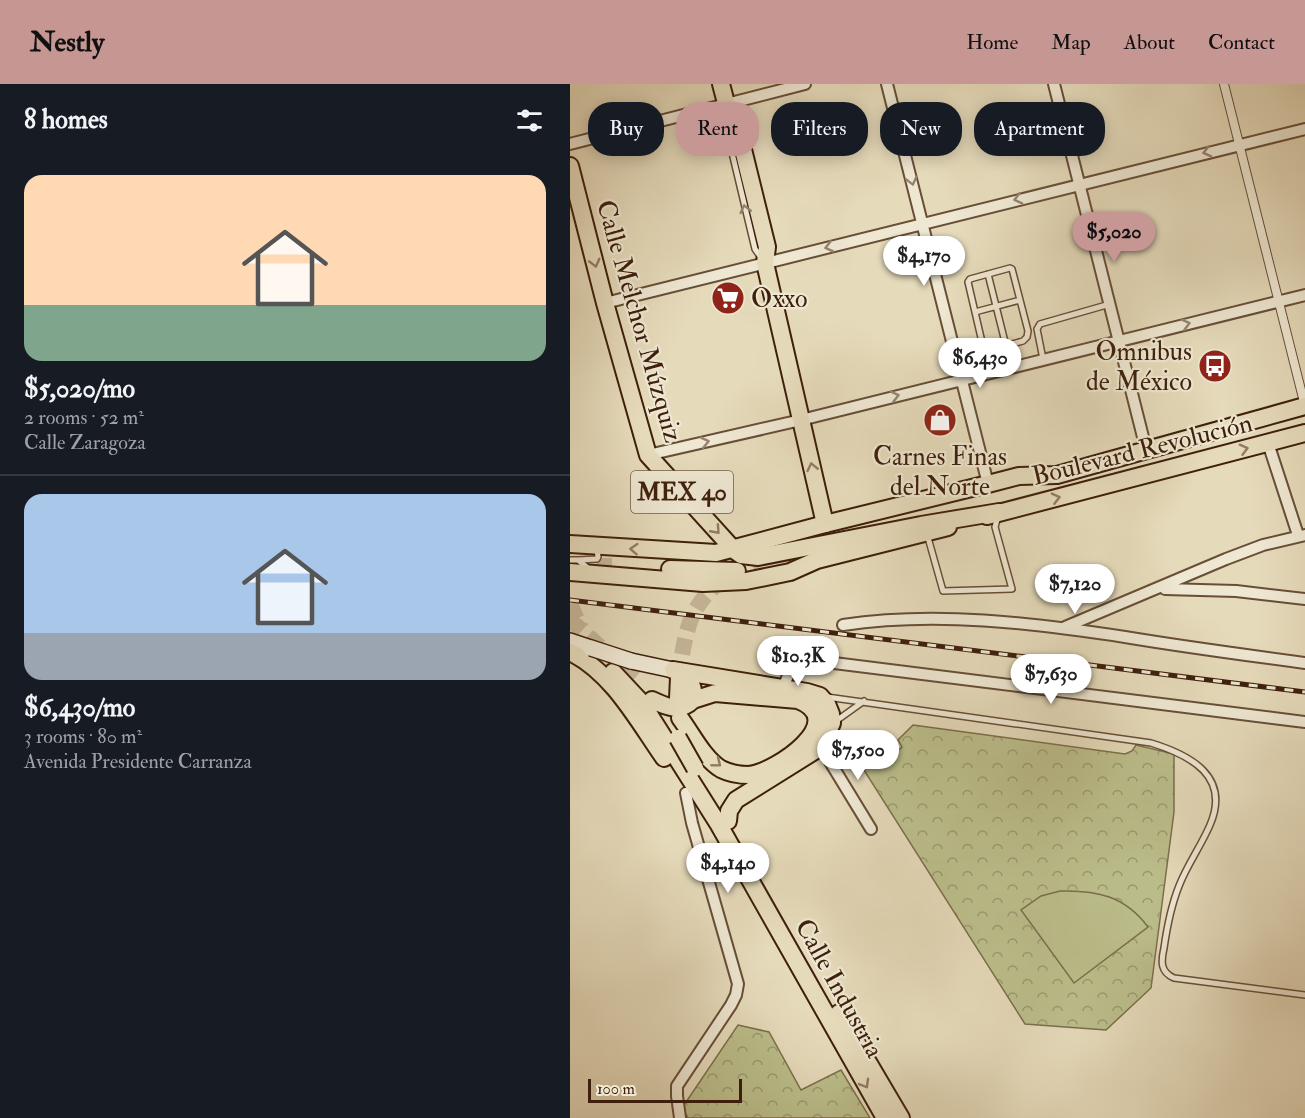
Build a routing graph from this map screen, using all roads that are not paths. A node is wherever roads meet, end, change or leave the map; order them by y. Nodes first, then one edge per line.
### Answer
1 (721, 84) edge
2 (805, 84) edge
3 (887, 84) edge
4 (1054, 84) edge
5 (1224, 84) edge
6 (726, 102) edge
7 (730, 102) edge
8 (676, 116) edge
9 (1305, 129) edge
10 (570, 144) edge
11 (1239, 144) junction
12 (745, 156) edge
13 (570, 166) edge
14 (1079, 184) junction
15 (922, 224) junction
16 (765, 263) junction
17 (988, 274) junction
18 (1305, 295) edge
19 (1020, 300) junction
20 (1278, 300) junction
21 (606, 303) junction
22 (1110, 304) junction
23 (997, 306) junction
24 (975, 312) junction
25 (1119, 341) junction
26 (1006, 346) junction
27 (984, 351) junction
28 (1043, 359) junction
29 (989, 372) junction
30 (962, 379) junction
31 (1305, 406) edge
32 (801, 420) junction
33 (1305, 433) edge
34 (1268, 443) junction
35 (1146, 449) junction
36 (648, 455) junction
37 (1057, 475) junction
38 (988, 484) junction
39 (999, 512) junction
40 (825, 524) junction
41 (927, 532) junction
42 (1301, 535) edge
43 (802, 539) tunnel mouth
44 (734, 550) junction
45 (578, 553) edge
46 (570, 560) edge
47 (817, 560) junction
48 (612, 566) tunnel mouth
49 (1160, 589) junction
50 (1305, 599) edge
51 (843, 625) dead end
52 (1065, 627) junction
53 (575, 650) edge
54 (1305, 663) edge
55 (613, 672) dead end
56 (676, 674) junction
57 (635, 678) tunnel mouth
58 (780, 694) junction
59 (820, 696) junction
60 (652, 700) junction
61 (864, 701) junction
62 (683, 708) junction
63 (1305, 722) edge
64 (832, 723) junction
65 (821, 747) junction
66 (689, 768) junction
67 (686, 793) junction
68 (728, 821) junction
69 (871, 830) dead end
70 (1305, 995) edge
71 (849, 1057) junction
72 (679, 1117) edge
73 (885, 1118) edge
74 (901, 1118) edge

1 - 6 main road
2 - 7 street
3 -> 15 street
4 - 14 street
5 - 11 street
8 - 10 street
9 - 11 street
11 -> 14 street
11 - 20 street
16 -> 12 main road
13 -> 21 main road, Calle Melchor Múzquiz / MEX 40
14 -> 15 street
14 - 22 street
15 -> 16 street
15 - 30 street
16 - 21 street
16 - 32 main road
17 - 19 lane
17 - 23 lane
17 - 24 lane
18 - 20 street
19 - 23 lane
19 - 26 lane
25 -> 20 street
20 - 31 street
21 - 36 main road, Calle Melchor Múzquiz / MEX 40
22 - 25 street
22 - 28 lane
23 - 24 lane
23 - 26 lane
24 - 27 lane
25 - 28 street
25 - 35 street
26 - 27 lane
27 - 29 lane
28 - 29 street
29 - 30 street
32 -> 30 street
30 - 38 street
31 - 35 main road, MEX 40
36 -> 32 street
40 -> 32 main road
33 - 34 main road, Boulevard Revolución / MEX 40
39 -> 34 main road, Boulevard Revolución / MEX 40
34 - 42 street
35 - 37 main road, MEX 40
36 -> 44 main road, Calle Melchor Múzquiz / MEX 40
37 - 38 main road, MEX 40
37 - 43 main road
38 - 40 main road, MEX 40
39 - 41 main road, Boulevard Revolución
39 - 41 lane
39 - 44 main road, MEX 40
40 - 44 main road, MEX 40
41 - 47 main road, Boulevard Revolución
42 - 49 street
44 -> 45 main road
45 - 46 lane
45 - 47 main road, Boulevard Revolución
47 - 48 main road
49 - 50 street
49 - 52 street
51 - 52 street
52 - 54 street
53 - 56 main road, bridge
53 - 67 main road
55 - 66 main road, Calle Industria
56 - 58 main road
56 - 62 main road
57 - 60 main road, Calle Industria
58 - 59 main road
58 - 62 main road
62 -> 58 main road
58 - 63 street
59 - 61 lane
59 - 64 main road
60 - 62 main road
60 - 66 main road, Calle Industria, bridge
61 - 64 lane
61 - 70 lane
62 - 66 main road
64 - 65 main road
65 - 68 main road
65 - 69 street
66 - 68 main road, Calle Industria
66 - 71 main road, Calle Industria
67 - 71 main road
67 - 72 street
68 - 74 main road, Calle Industria
71 -> 73 main road, Calle Industria

